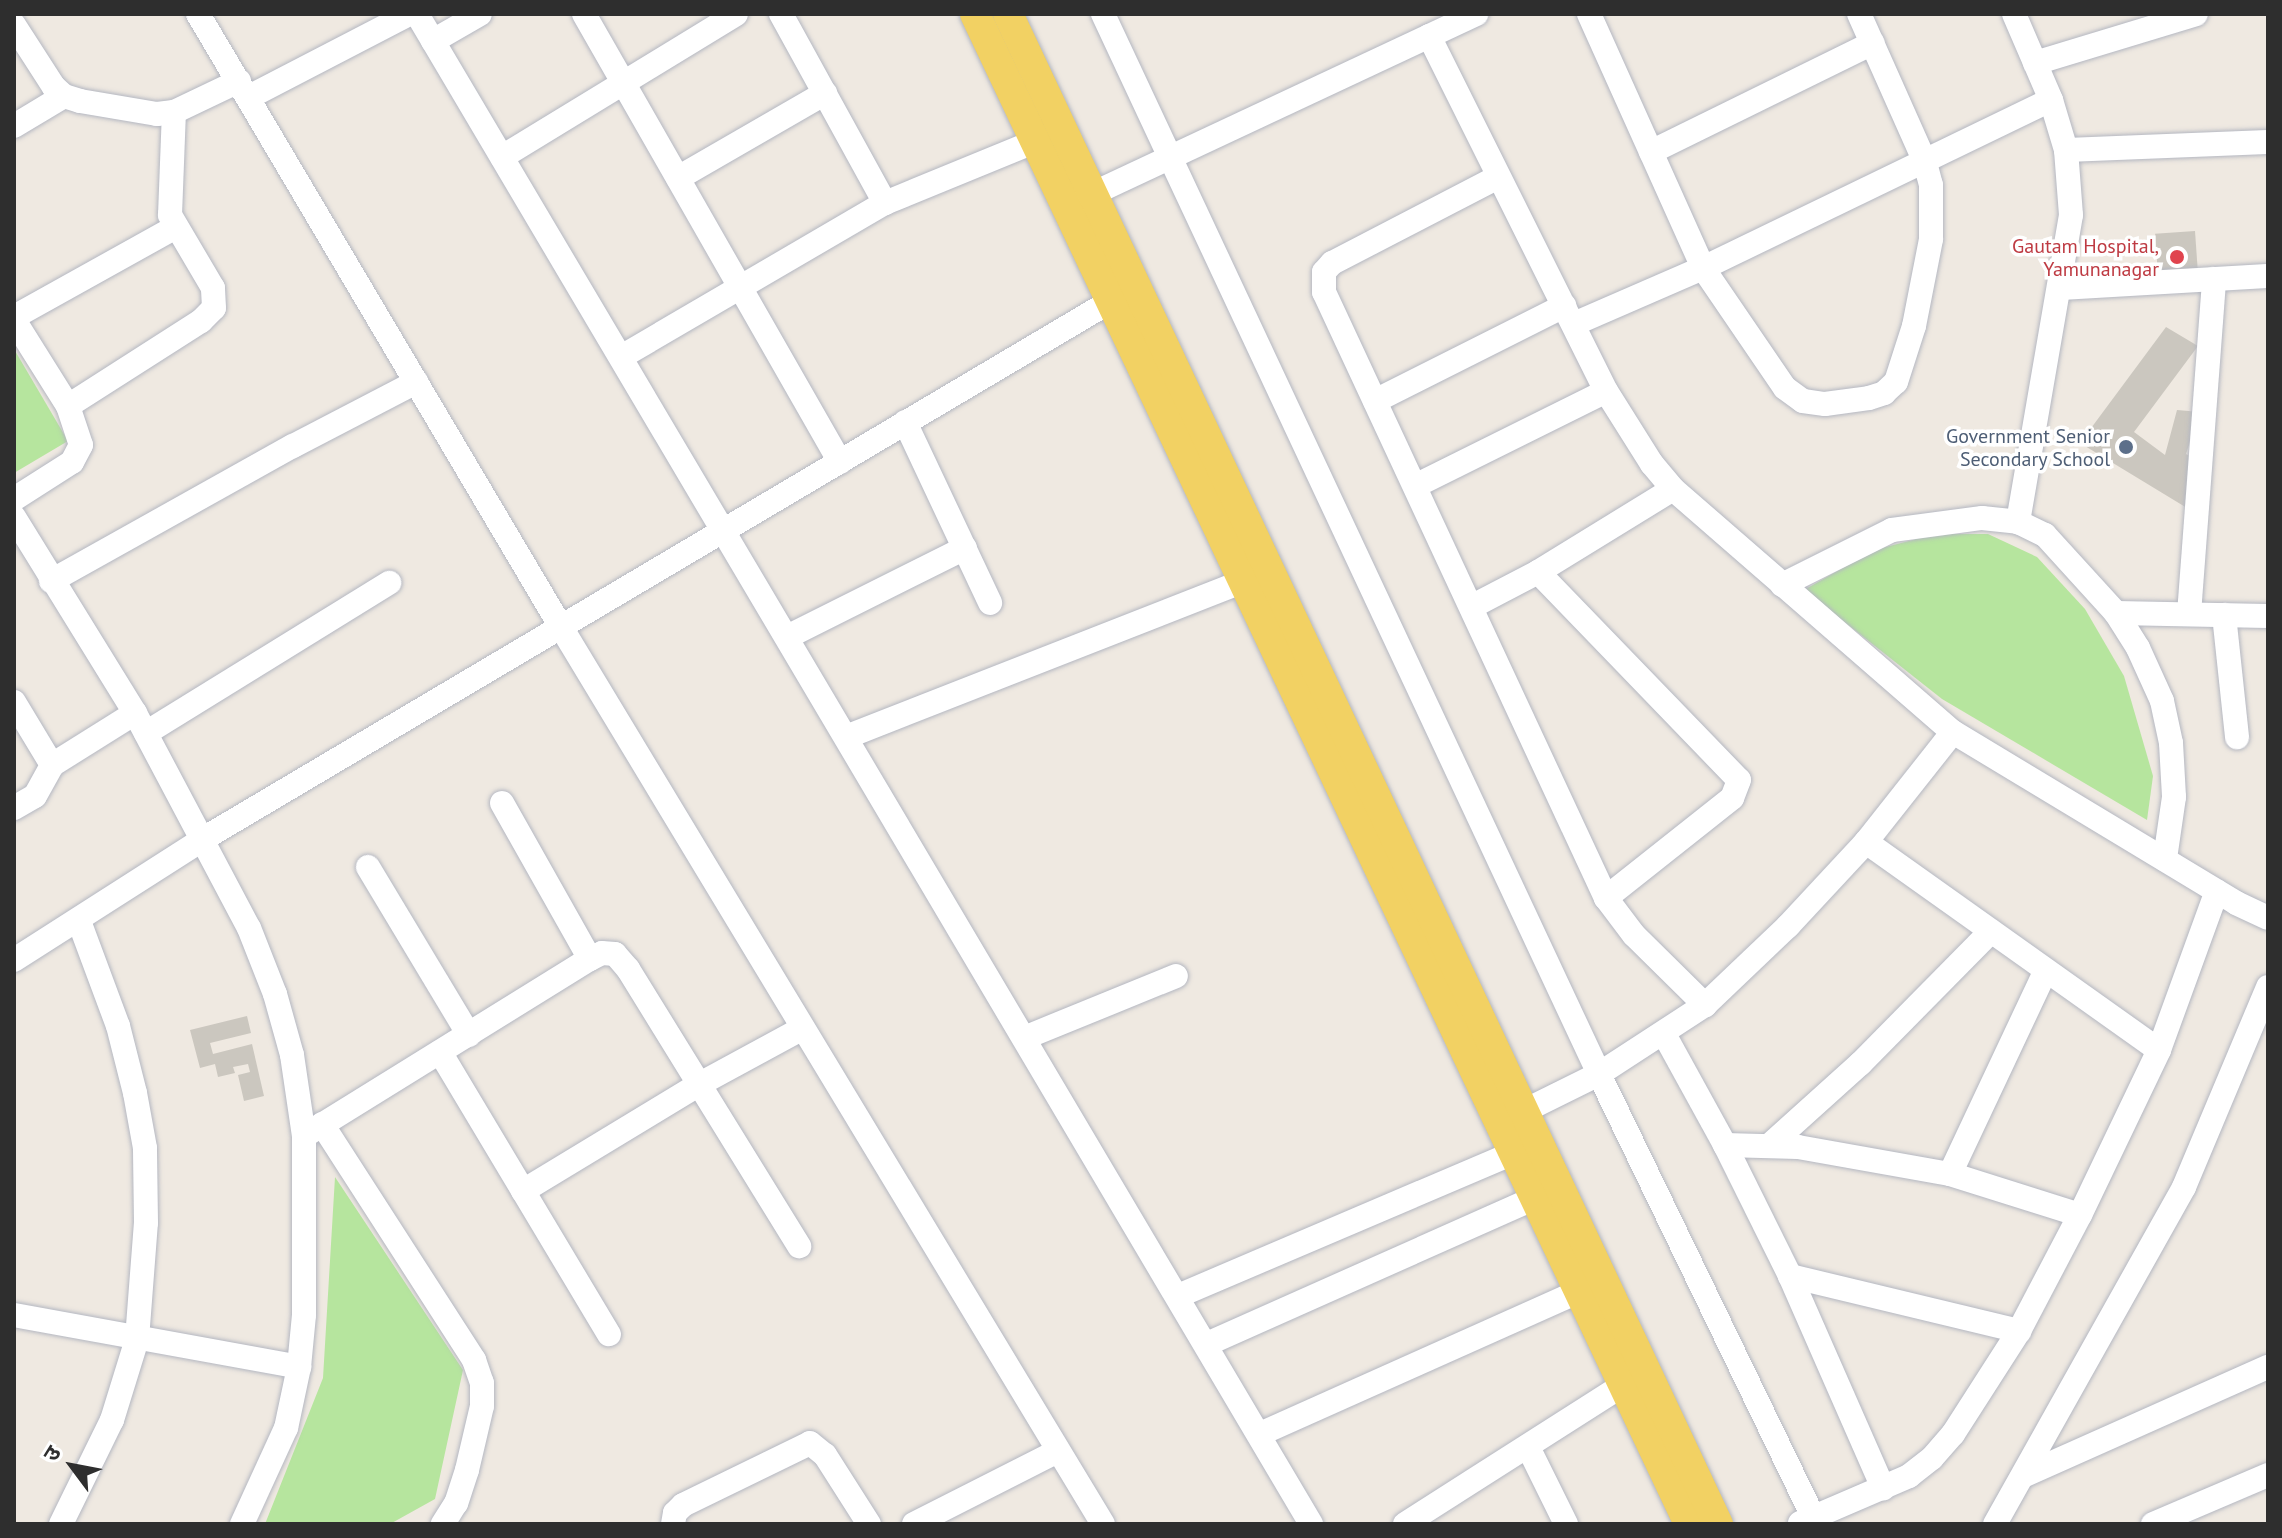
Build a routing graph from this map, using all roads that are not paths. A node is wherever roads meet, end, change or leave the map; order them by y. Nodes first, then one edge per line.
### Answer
1 (198, 14) edge
2 (409, 14) edge
3 (417, 14) edge
4 (480, 14) edge
5 (584, 14) edge
6 (736, 14) edge
7 (781, 14) edge
8 (975, 14) edge
9 (1008, 14) edge
10 (1103, 14) edge
11 (1476, 14) edge
12 (1589, 14) edge
13 (1859, 14) edge
14 (2014, 14) edge
15 (2196, 14) edge
16 (14, 25) edge
17 (1429, 36) junction
18 (433, 41) junction
19 (1873, 43) junction
20 (2035, 63) junction
21 (623, 83) junction
22 (244, 89) junction
23 (825, 93) junction
24 (64, 96) junction
25 (2051, 100) junction
26 (174, 112) junction
27 (14, 126) edge
28 (1034, 142) junction
29 (2268, 142) edge
30 (2066, 150) junction
31 (1651, 152) junction
32 (502, 157) junction
33 (1169, 158) junction
34 (1925, 162) junction
35 (1498, 177) junction
36 (678, 178) junction
37 (1093, 194) junction
38 (885, 203) junction
39 (1065, 207) junction
40 (174, 228) junction
41 (1703, 268) junction
42 (2268, 276) edge
43 (2214, 279) junction
44 (1136, 286) junction
45 (741, 288) junction
46 (2060, 288) junction
47 (1110, 302) junction
48 (1569, 315) junction
49 (14, 318) edge
50 (621, 357) junction
51 (416, 382) junction
52 (1606, 391) junction
53 (1375, 401) junction
54 (68, 406) junction
55 (905, 422) junction
56 (840, 462) junction
57 (1415, 486) junction
58 (1673, 489) junction
59 (14, 499) edge
60 (14, 517) edge
61 (2018, 522) junction
62 (724, 530) junction
63 (965, 548) junction
64 (1538, 572) junction
65 (51, 581) junction
66 (1242, 582) junction
67 (389, 583) dead end
68 (1782, 585) junction
69 (990, 603) dead end
70 (1471, 607) junction
71 (2116, 613) junction
72 (2189, 614) junction
73 (2224, 615) junction
74 (2268, 616) edge
75 (561, 627) junction
76 (787, 637) junction
77 (14, 702) edge
78 (140, 723) junction
79 (1953, 732) junction
80 (846, 737) junction
81 (2237, 737) dead end
82 (52, 765) junction
83 (502, 803) dead end
84 (14, 808) edge
85 (203, 839) junction
86 (1866, 842) junction
87 (2165, 859) junction
88 (368, 867) dead end
89 (2217, 891) junction
90 (1606, 898) junction
91 (2268, 918) edge
92 (79, 921) junction
93 (1991, 931) junction
94 (590, 959) junction
95 (14, 960) edge
96 (2046, 970) junction
97 (1176, 976) dead end
98 (2268, 987) edge
99 (1705, 1005) junction
100 (803, 1028) junction
101 (1664, 1034) junction
102 (469, 1035) junction
103 (1024, 1038) junction
104 (2159, 1050) junction
105 (440, 1052) junction
106 (1599, 1074) junction
107 (698, 1085) junction
108 (1512, 1117) junction
109 (313, 1130) junction
110 (1771, 1144) junction
111 (1725, 1145) junction
112 (1513, 1153) junction
113 (1950, 1174) junction
114 (523, 1191) junction
115 (1535, 1198) junction
116 (2080, 1215) junction
117 (799, 1246) dead end
118 (1790, 1276) junction
119 (1579, 1291) junction
120 (1178, 1296) junction
121 (14, 1315) edge
122 (2019, 1331) junction
123 (609, 1334) dead end
124 (137, 1339) junction
125 (1207, 1344) junction
126 (299, 1367) junction
127 (2268, 1367) edge
128 (1634, 1377) junction
129 (1260, 1434) junction
130 (1528, 1447) junction
131 (1058, 1451) junction
132 (2025, 1475) junction
133 (2268, 1475) edge
134 (1883, 1488) junction
135 (1806, 1520) edge
136 (1997, 1523) edge
137 (61, 1524) edge
138 (242, 1524) edge
139 (443, 1524) edge
140 (673, 1524) edge
141 (869, 1524) edge
142 (914, 1524) edge
143 (1103, 1524) edge
144 (1311, 1524) edge
145 (1405, 1524) edge
146 (1566, 1524) edge
147 (1689, 1524) edge
148 (1718, 1524) edge
149 (2153, 1524) edge

1 - 22 street
2 - 22 street
3 - 18 street
4 - 18 street
5 - 21 street
6 - 21 street
7 - 23 street
8 - 28 main road
9 - 37 main road
10 - 33 street
11 - 17 street
12 - 31 street
13 - 19 street
14 - 20 street
15 - 20 street
16 - 24 street
17 - 33 street
17 - 35 street
18 - 32 street
19 - 31 street
19 - 34 street
20 - 25 street
21 - 32 street
21 - 36 street
22 - 26 street
22 - 51 street
23 - 36 street
23 - 38 street
24 - 26 street
24 - 27 street
25 - 30 street
25 - 34 street
26 - 40 street
28 - 38 street
28 - 39 main road
29 - 30 street
30 - 46 street
31 - 41 street
32 - 50 street
33 - 37 street
33 - 106 street
34 - 41 street
34 - 41 street
35 - 48 street
35 - 53 street
36 - 45 street
37 - 39 street
37 - 44 main road
38 - 45 street
39 - 47 main road
40 - 49 street
40 - 54 street
41 - 48 street
42 - 43 street
43 - 46 street
43 - 72 street
44 - 47 street
44 - 108 main road
45 - 50 street
45 - 56 street
46 - 61 street
47 - 55 street
47 - 66 main road
48 - 52 street
48 - 53 street
49 - 54 street
50 - 62 street
51 - 65 street
51 - 75 street
52 - 57 street
52 - 58 street
53 - 57 street
54 - 59 street
55 - 56 street
55 - 63 street
56 - 62 street
57 - 70 street
58 - 64 street
58 - 68 street
60 - 65 street
61 - 68 street
61 - 71 street
62 - 75 street
62 - 76 street
63 - 69 street
63 - 76 street
64 - 70 street
64 - 90 street
65 - 78 street
66 - 80 street
66 - 108 main road
67 - 78 street
68 - 79 street
70 - 90 street
71 - 72 street
71 - 87 street
72 - 73 street
73 - 74 street
73 - 81 street
75 - 85 street
75 - 100 street
76 - 80 street
77 - 82 street
78 - 82 street
78 - 85 street
79 - 86 street
79 - 87 street
80 - 103 street
82 - 84 street
83 - 94 street
85 - 92 street
85 - 109 street
86 - 93 street
86 - 99 street
87 - 89 street
88 - 102 street
89 - 91 street
89 - 104 street
90 - 99 street
92 - 95 street
92 - 124 street
93 - 96 street
93 - 110 street
94 - 102 street
94 - 107 street
96 - 104 street
96 - 113 street
97 - 103 street
98 - 132 street
99 - 101 street
100 - 107 street
100 - 131 street
101 - 106 street
101 - 111 street
102 - 105 street
103 - 120 street
104 - 116 street
105 - 109 street
105 - 114 street
106 - 108 street
106 - 135 street
107 - 114 street
107 - 117 street
108 - 112 main road
108 - 128 main road
109 - 126 street
109 - 139 street
110 - 111 street
110 - 113 street
111 - 118 street
112 - 115 main road
112 - 120 street
113 - 116 street
114 - 123 street
115 - 119 main road
115 - 125 street
116 - 122 street
118 - 122 street
118 - 134 street
119 - 128 main road
119 - 129 street
120 - 125 street
121 - 124 street
122 - 134 street
124 - 126 street
124 - 137 street
125 - 129 street
126 - 138 street
127 - 132 street
128 - 130 street
128 - 147 main road
128 - 148 main road
129 - 144 street
130 - 145 street
130 - 146 street
131 - 142 street
131 - 143 street
132 - 136 street
133 - 149 street
134 - 135 street
140 - 141 street

